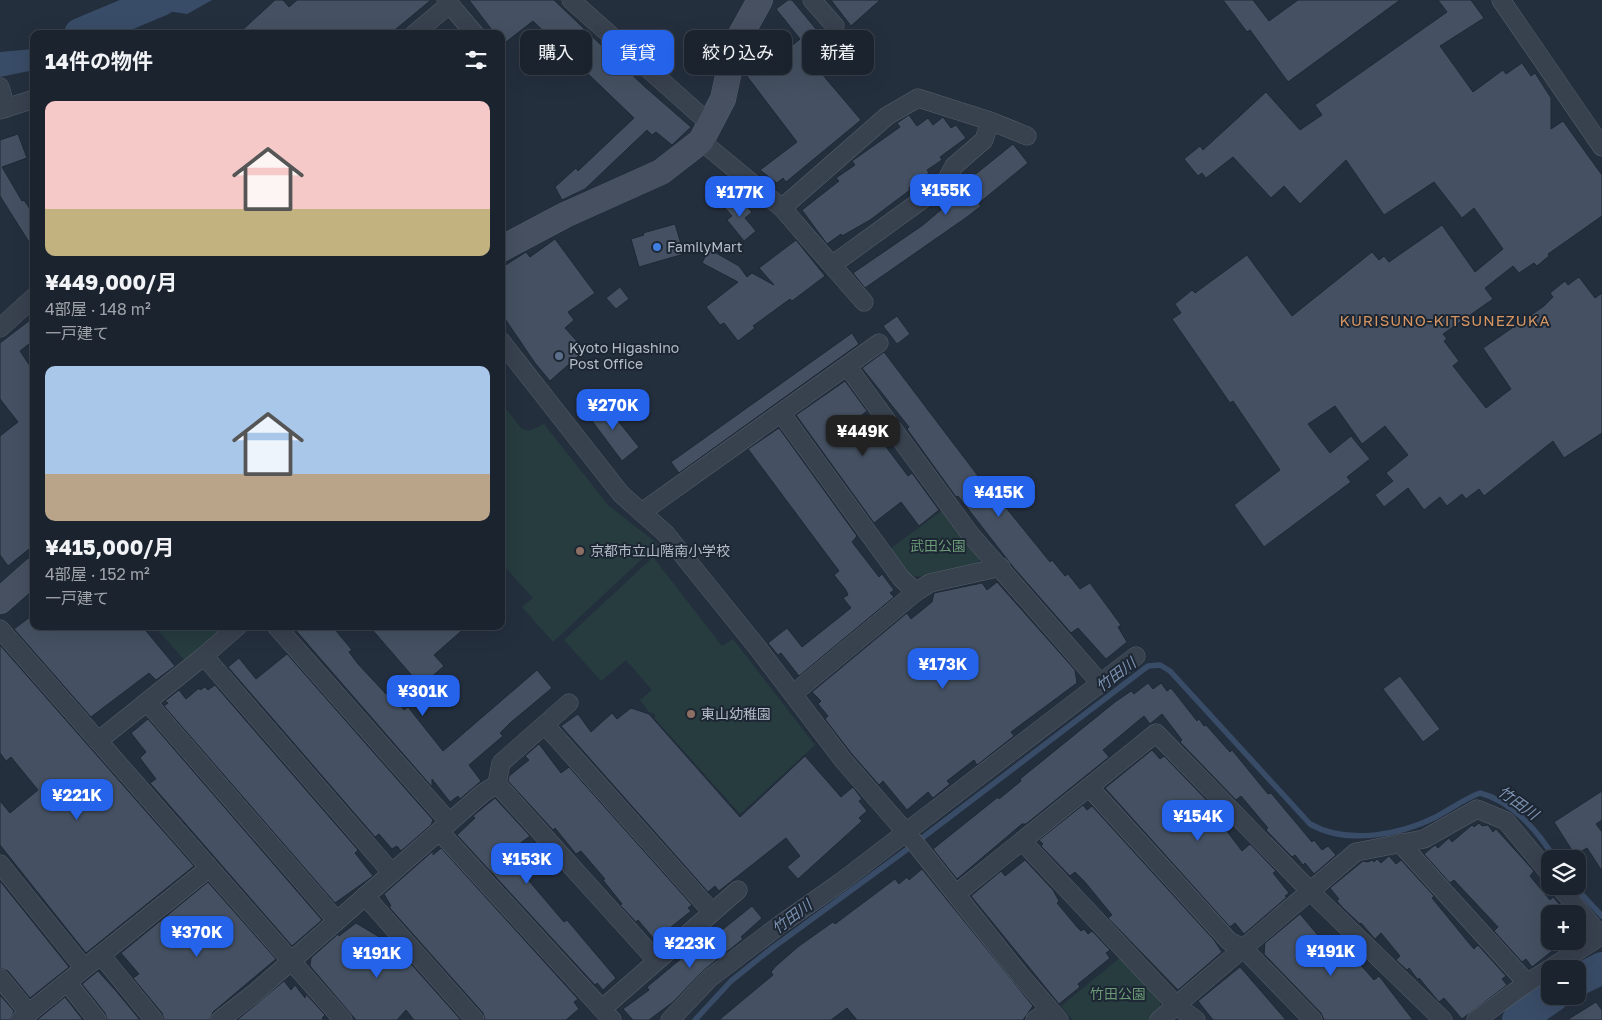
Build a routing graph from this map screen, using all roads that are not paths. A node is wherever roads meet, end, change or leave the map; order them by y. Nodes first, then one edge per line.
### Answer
1 (571, 0) edge
2 (760, 0) edge
3 (812, 0) edge
4 (1501, 0) edge
5 (448, 2) edge
6 (835, 26) dead end
7 (418, 30) edge
8 (472, 30) edge
9 (0, 87) edge
10 (30, 100) edge
11 (3, 109) edge
12 (990, 121) junction
13 (706, 132) junction
14 (1027, 136) dead end
15 (1602, 147) edge
16 (782, 208) junction
17 (505, 247) edge
18 (832, 265) junction
19 (30, 301) edge
20 (864, 302) dead end
21 (0, 328) edge
22 (879, 343) dead end
23 (505, 346) edge
24 (847, 366) junction
25 (781, 413) junction
26 (642, 512) junction
27 (1001, 568) junction
28 (30, 575) edge
29 (916, 592) junction
30 (0, 601) edge
31 (0, 629) edge
32 (233, 630) edge
33 (279, 630) edge
34 (204, 656) junction
35 (1136, 656) dead end
36 (1100, 684) junction
37 (793, 694) junction
38 (147, 702) junction
39 (569, 703) dead end
40 (546, 726) junction
41 (98, 740) junction
42 (497, 784) junction
43 (1090, 788) junction
44 (444, 827) junction
45 (908, 835) junction
46 (1022, 841) junction
47 (1400, 844) junction
48 (1541, 863) edge
49 (0, 864) edge
50 (209, 868) junction
51 (392, 873) junction
52 (738, 890) dead end
53 (1311, 892) junction
54 (956, 894) junction
55 (1567, 895) edge
56 (365, 896) junction
57 (712, 912) junction
58 (337, 921) junction
59 (1244, 949) junction
60 (101, 955) junction
61 (656, 960) junction
62 (290, 962) junction
63 (84, 968) junction
64 (0, 978) edge
65 (67, 982) junction
66 (1526, 983) junction
67 (1176, 1005) junction
68 (607, 1015) edge
69 (1054, 1015) edge
70 (24, 1017) edge
71 (97, 1020) edge
72 (154, 1020) edge
73 (220, 1020) edge
74 (343, 1020) edge
75 (475, 1020) edge
76 (670, 1020) edge
77 (1035, 1020) edge
78 (1159, 1020) edge
79 (1196, 1020) edge
80 (1314, 1020) edge
81 (1443, 1020) edge
82 (1476, 1020) edge

1 - 13 street
2 - 13 street
3 - 6 street
4 - 15 street
5 - 7 street
5 - 8 street
9 - 11 street
10 - 11 street
12 - 14 street
12 - 16 street
12 - 18 street
13 - 16 street
13 - 17 street
16 - 18 street
18 - 20 street
19 - 21 street
22 - 24 street
23 - 26 street
24 - 25 street
24 - 27 street
25 - 26 street
25 - 29 street
26 - 37 street
27 - 29 street
27 - 36 street
28 - 30 street
29 - 37 street
31 - 41 street
32 - 34 street
33 - 44 street
34 - 38 street
34 - 51 street
35 - 36 street
36 - 45 street
37 - 45 street
38 - 41 street
38 - 58 street
39 - 40 street
40 - 42 street
40 - 57 street
41 - 50 street
42 - 44 street
42 - 61 street
43 - 46 street
43 - 53 street
43 - 59 street
44 - 51 street
44 - 68 street
45 - 54 street
45 - 76 street
46 - 54 street
46 - 67 street
47 - 48 street
47 - 53 street
47 - 66 street
49 - 63 street
50 - 60 street
50 - 62 street
51 - 56 street
52 - 57 street
53 - 59 street
53 - 81 street
54 - 69 street
55 - 66 street
56 - 58 street
56 - 75 street
57 - 61 street
58 - 62 street
59 - 67 street
59 - 80 street
60 - 63 street
60 - 72 street
61 - 68 street
62 - 73 street
62 - 74 street
63 - 65 street
64 - 70 street
65 - 70 street
65 - 71 street
66 - 82 street
67 - 78 street
67 - 79 street
69 - 77 street

